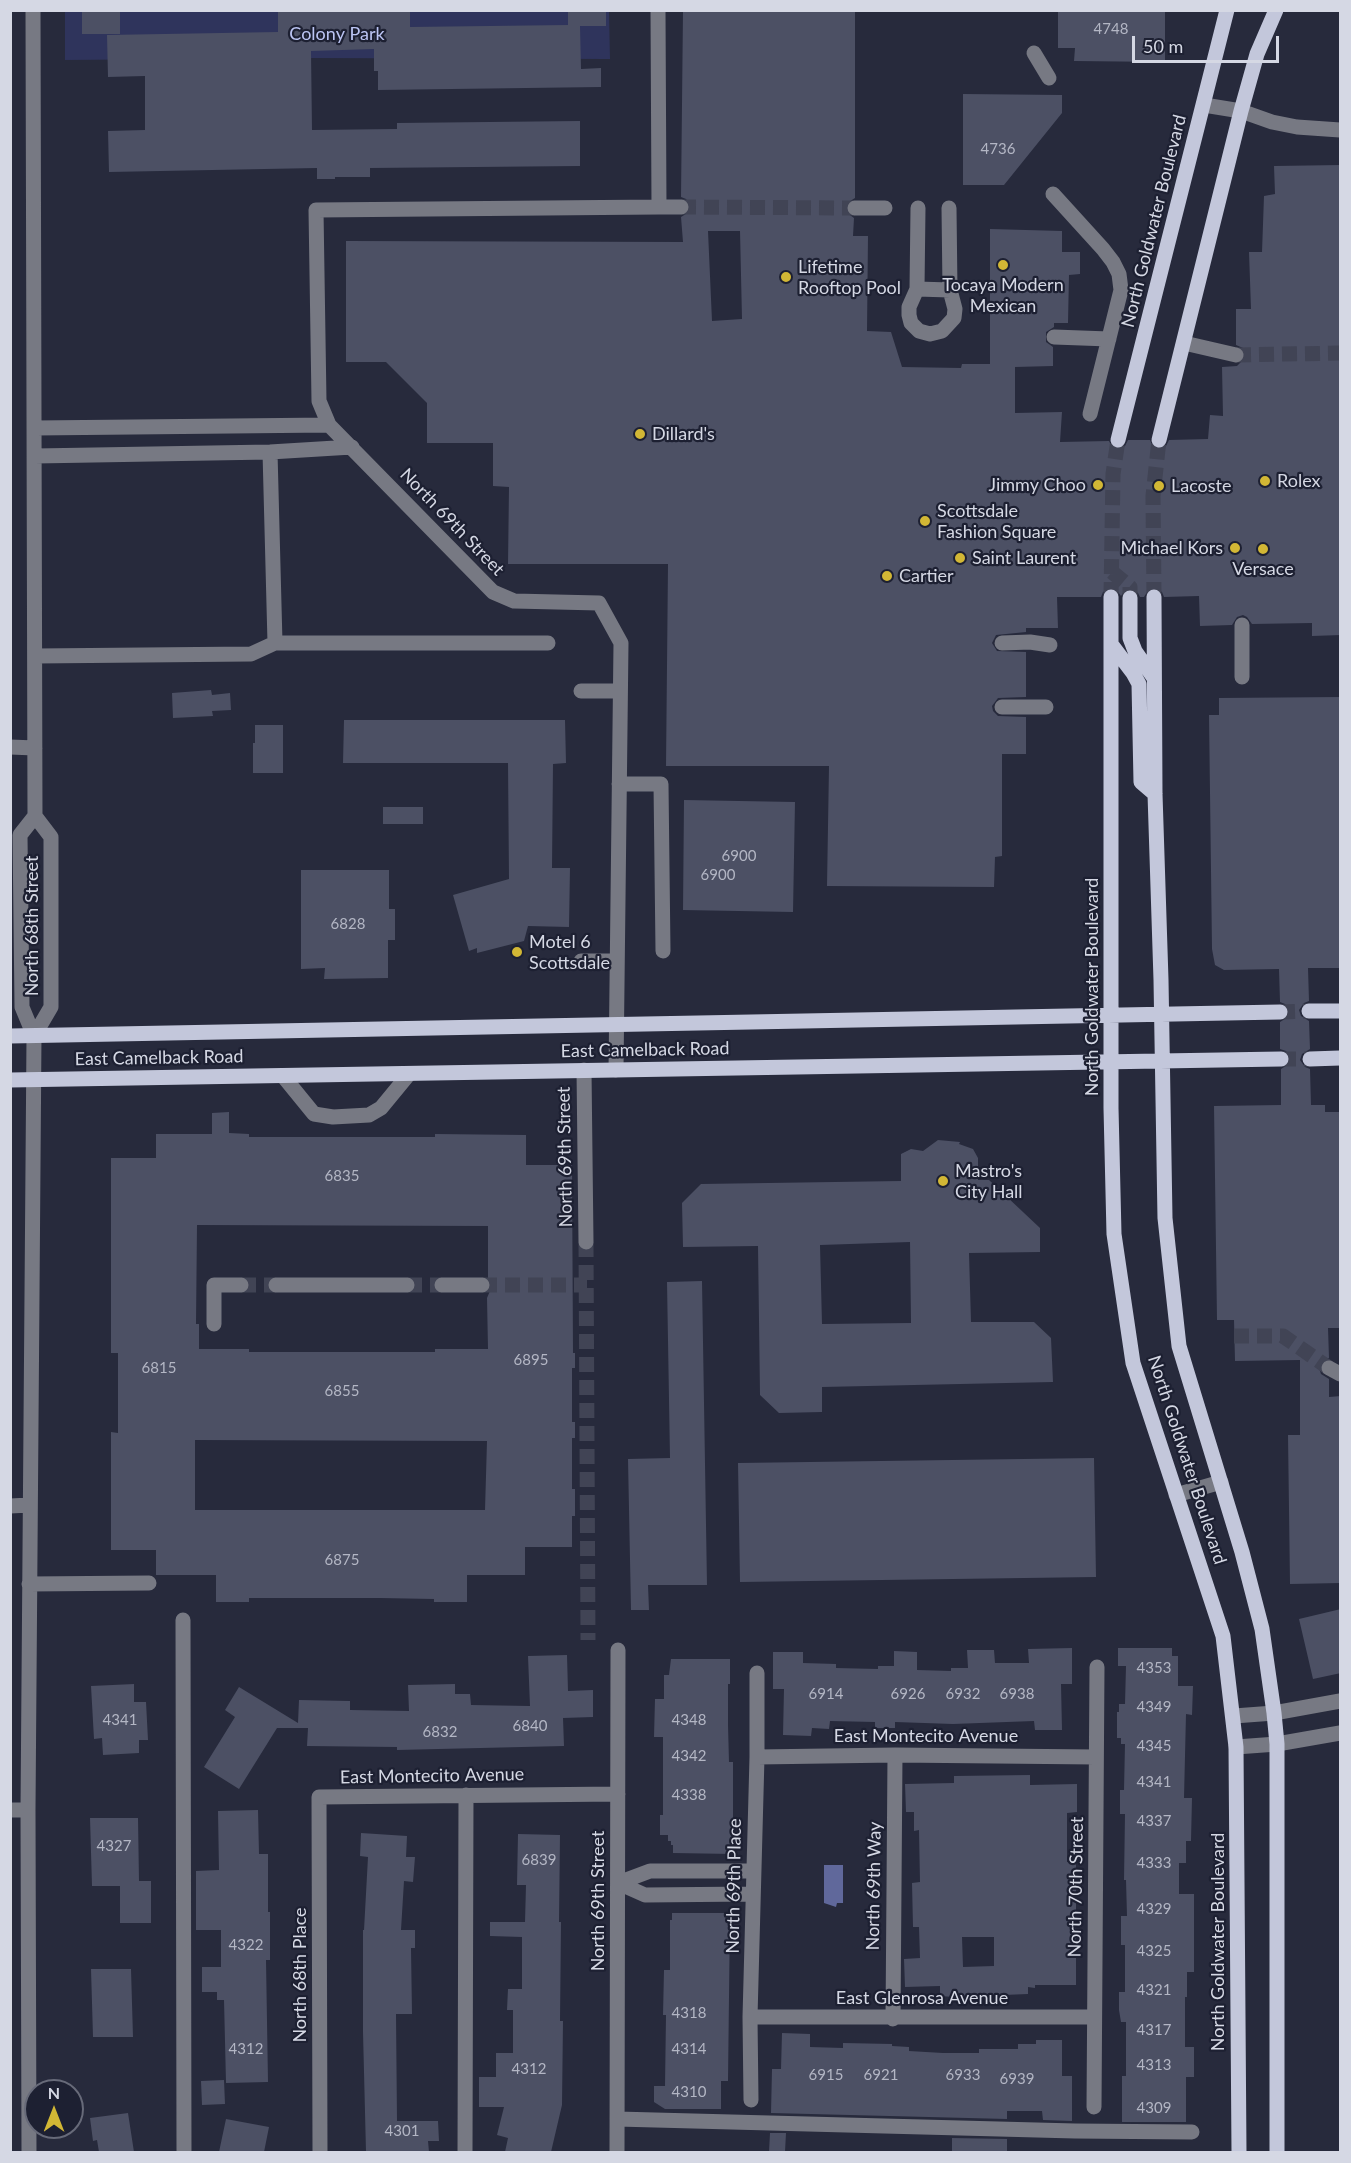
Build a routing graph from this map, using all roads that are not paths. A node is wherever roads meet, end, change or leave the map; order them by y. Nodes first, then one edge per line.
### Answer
1 (33, 10) edge
2 (658, 10) edge
3 (1227, 10) edge
4 (1276, 10) edge
5 (1034, 53) dead end
6 (1049, 78) dead end
7 (1204, 105) junction
8 (1241, 111) junction
9 (1341, 130) edge
10 (1053, 194) dead end
11 (659, 207) junction
12 (681, 207) tunnel mouth
13 (855, 208) tunnel mouth
14 (885, 208) dead end
15 (918, 208) dead end
16 (949, 208) dead end
17 (917, 289) junction
18 (950, 290) junction
19 (1054, 337) dead end
20 (1108, 339) junction
21 (1184, 343) junction
22 (1236, 355) tunnel mouth
23 (1090, 414) dead end
24 (329, 425) junction
25 (35, 428) junction
26 (1118, 440) tunnel mouth
27 (1159, 440) tunnel mouth
28 (352, 447) junction
29 (270, 452) junction
30 (35, 456) junction
31 (1111, 597) tunnel mouth
32 (1154, 597) tunnel mouth
33 (1130, 598) tunnel mouth
34 (1242, 624) dead end
35 (548, 643) dead end
36 (1002, 643) dead end
37 (275, 644) junction
38 (1111, 644) junction
39 (1050, 645) dead end
40 (36, 656) junction
41 (1242, 677) dead end
42 (1154, 678) junction
43 (581, 691) dead end
44 (620, 691) junction
45 (1002, 707) dead end
46 (1046, 707) dead end
47 (10, 747) edge
48 (36, 748) junction
49 (619, 784) junction
50 (1155, 794) junction
51 (36, 816) junction
52 (663, 951) dead end
53 (581, 961) dead end
54 (616, 962) junction
55 (1309, 1011) tunnel mouth
56 (1341, 1011) edge
57 (1280, 1012) tunnel mouth
58 (1112, 1014) junction
59 (1162, 1014) junction
60 (616, 1024) junction
61 (10, 1036) edge
62 (34, 1036) junction
63 (1341, 1058) edge
64 (1281, 1059) tunnel mouth
65 (1310, 1059) tunnel mouth
66 (1162, 1062) junction
67 (1111, 1063) junction
68 (584, 1070) junction
69 (616, 1070) junction
70 (409, 1074) junction
71 (282, 1076) junction
72 (10, 1080) edge
73 (34, 1080) junction
74 (586, 1242) tunnel mouth
75 (241, 1285) tunnel mouth
76 (276, 1285) tunnel mouth
77 (407, 1285) tunnel mouth
78 (442, 1285) tunnel mouth
79 (482, 1285) tunnel mouth
80 (214, 1324) dead end
81 (1221, 1482) junction
82 (1176, 1495) junction
83 (30, 1505) junction
84 (10, 1506) edge
85 (149, 1583) dead end
86 (30, 1584) junction
87 (183, 1620) dead end
88 (618, 1650) dead end
89 (1097, 1667) dead end
90 (757, 1673) dead end
91 (1341, 1701) edge
92 (1274, 1713) junction
93 (1234, 1716) junction
94 (1341, 1732) edge
95 (1277, 1744) junction
96 (1236, 1747) junction
97 (895, 1755) junction
98 (757, 1757) junction
99 (1096, 1757) junction
100 (618, 1794) junction
101 (466, 1795) junction
102 (319, 1797) joint
103 (10, 1810) edge
104 (28, 1810) junction
105 (753, 1871) junction
106 (618, 1883) junction
107 (753, 1894) junction
108 (750, 2017) junction
109 (1094, 2017) junction
110 (893, 2019) junction
111 (751, 2100) dead end
112 (1094, 2107) dead end
113 (617, 2119) junction
114 (1192, 2132) dead end
115 (29, 2152) edge
116 (184, 2152) edge
117 (320, 2152) edge
118 (465, 2152) edge
119 (617, 2152) edge
120 (1239, 2152) edge
121 (1277, 2152) edge

1 - 25 street
2 - 11 street
3 - 7 main road, North Goldwater Boulevard
4 - 8 main road
5 - 6 street
7 - 8 street
7 - 26 main road, North Goldwater Boulevard
8 - 9 street
8 - 21 main road
10 - 20 street
11 - 12 street
11 - 24 street, North 69th Street
13 - 14 street
15 - 17 street
16 - 18 street
17 - 18 street
17 - 18 street
19 - 20 street
20 - 23 street
21 - 22 street
21 - 27 main road
24 - 25 street
24 - 28 street, North 69th Street
25 - 30 street
28 - 29 street
28 - 44 street, North 69th Street
29 - 30 street
29 - 37 street
30 - 40 street
31 - 38 main road, North Goldwater Boulevard
32 - 42 main road, North Goldwater Boulevard
33 - 42 main road
34 - 41 street
35 - 37 street
36 - 39 street
37 - 40 street
38 - 50 main road
38 - 58 main road, North Goldwater Boulevard
40 - 48 street
42 - 50 main road, North Goldwater Boulevard
43 - 44 street
44 - 49 street, North 69th Street
45 - 46 street
47 - 48 street
48 - 51 street
49 - 52 street
49 - 54 street, North 69th Street
50 - 59 main road, North Goldwater Boulevard
51 - 62 street, North 68th Street
51 - 62 street, North 68th Street
53 - 54 street
54 - 60 street, North 69th Street
55 - 56 main road
57 - 59 main road, East Camelback Road
58 - 59 main road, East Camelback Road
58 - 60 main road, East Camelback Road
58 - 67 main road, North Goldwater Boulevard
59 - 66 main road, North Goldwater Boulevard
60 - 62 main road, East Camelback Road
60 - 69 street, North 69th Street
61 - 62 main road, East Camelback Road
62 - 73 street, North 68th Street
63 - 65 main road
64 - 66 main road, East Camelback Road
66 - 67 main road, East Camelback Road
66 - 81 main road, North Goldwater Boulevard
67 - 69 main road, East Camelback Road
67 - 82 main road, North Goldwater Boulevard
68 - 69 main road, East Camelback Road
68 - 70 main road, East Camelback Road
68 - 74 street, North 69th Street
70 - 71 main road, East Camelback Road
70 - 71 street
71 - 73 main road, East Camelback Road
72 - 73 main road, East Camelback Road
73 - 83 street, North 68th Street
75 - 80 street
76 - 77 street
78 - 79 street
81 - 82 street
81 - 92 main road, North Goldwater Boulevard
82 - 93 main road, North Goldwater Boulevard
83 - 84 street
83 - 86 street, North 68th Street
85 - 86 street
86 - 104 street, North 68th Street
87 - 116 street
88 - 100 street, North 69th Street
89 - 99 street, North 70th Street
90 - 98 street, North 69th Place
91 - 92 street
92 - 93 street
92 - 95 main road, North Goldwater Boulevard
93 - 96 main road, North Goldwater Boulevard
94 - 95 street
95 - 96 street
95 - 121 main road, North Goldwater Boulevard
96 - 120 main road, North Goldwater Boulevard
97 - 98 street, East Montecito Avenue
97 - 99 street, East Montecito Avenue
97 - 110 street, North 69th Way
98 - 105 street, North 69th Place
99 - 109 street, North 70th Street
100 - 101 street, East Montecito Avenue
100 - 106 street, North 69th Street
101 - 102 street, East Montecito Avenue
101 - 118 street
102 - 117 street, North 68th Place
103 - 104 street
104 - 115 street, North 68th Street
105 - 106 street
105 - 107 street, North 69th Place
106 - 107 street
106 - 113 street, North 69th Street
107 - 108 street, North 69th Place
108 - 110 street, East Glenrosa Avenue
108 - 111 street, North 69th Place
109 - 110 street, East Glenrosa Avenue
109 - 112 street, North 70th Street
113 - 114 street
113 - 119 street, North 69th Street

